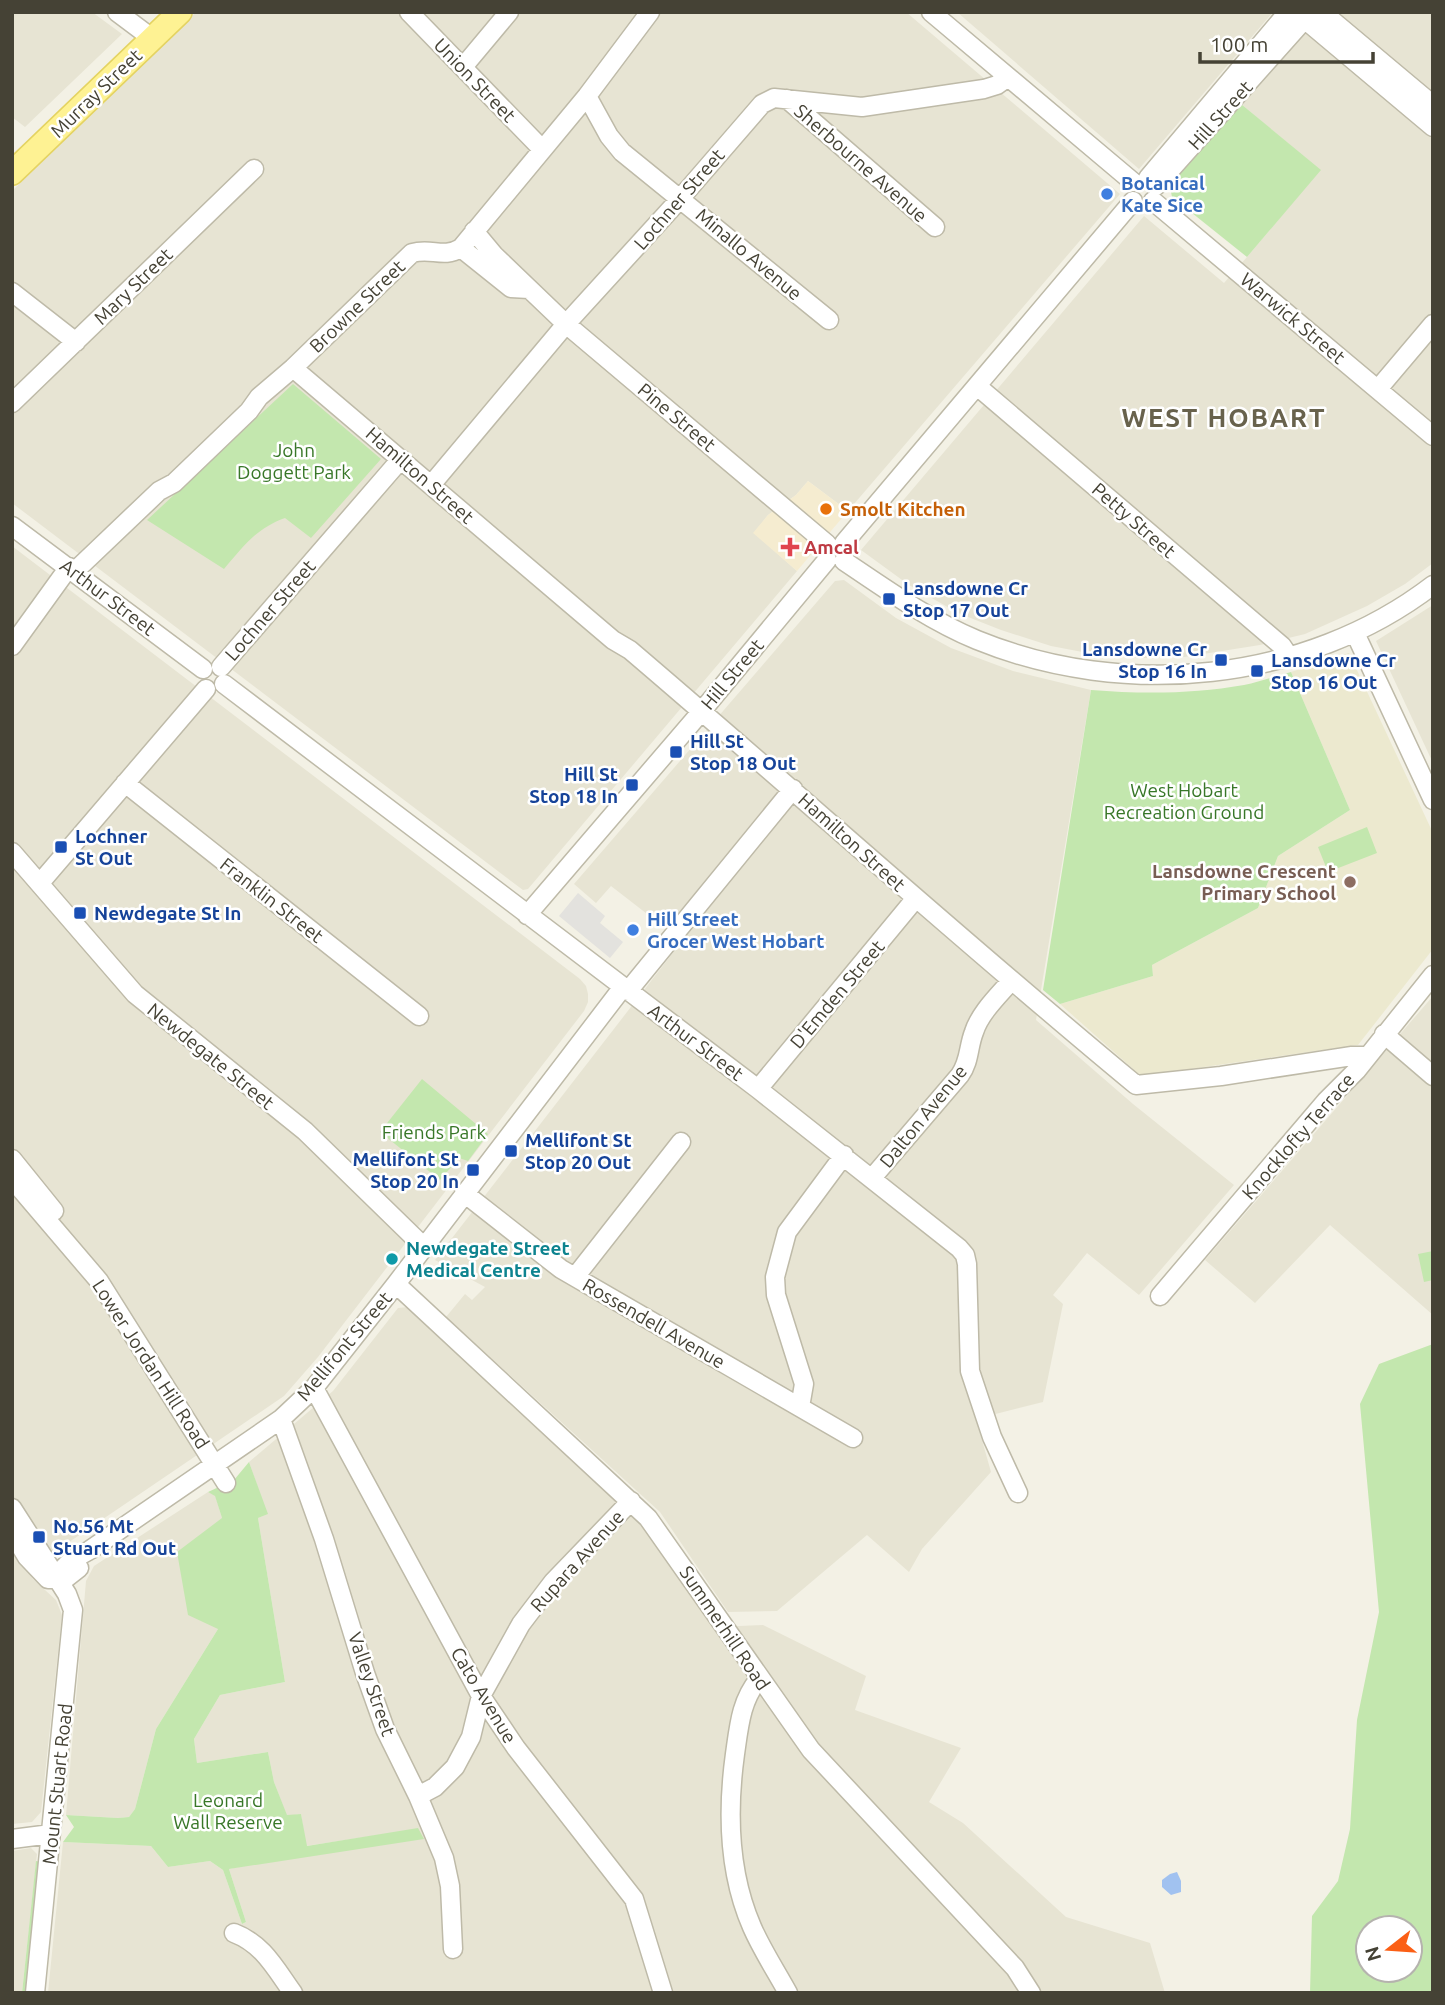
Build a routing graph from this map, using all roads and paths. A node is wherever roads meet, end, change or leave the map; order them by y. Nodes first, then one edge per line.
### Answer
1 (117, 12) edge
2 (161, 12) edge
3 (180, 12) edge
4 (409, 12) edge
5 (509, 12) edge
6 (650, 12) edge
7 (931, 12) edge
8 (1322, 12) edge
9 (1300, 14) edge
10 (147, 35) junction
11 (463, 67) junction
12 (1008, 77) junction
13 (587, 96) junction
14 (787, 99) junction
15 (1433, 105) edge
16 (1433, 127) edge
17 (541, 148) junction
18 (12, 153) edge
19 (254, 169) dead end
20 (12, 173) edge
21 (1148, 187) junction
22 (679, 200) junction
23 (934, 227) dead end
24 (474, 232) junction
25 (461, 248) junction
26 (529, 289) junction
27 (12, 292) edge
28 (829, 320) dead end
29 (566, 324) junction
30 (1433, 324) edge
31 (76, 342) junction
32 (293, 368) junction
33 (977, 386) junction
34 (1378, 389) junction
35 (12, 403) edge
36 (1433, 436) edge
37 (401, 459) junction
38 (431, 485) junction
39 (12, 526) edge
40 (835, 552) junction
41 (72, 569) junction
42 (1433, 585) edge
43 (1355, 633) junction
44 (12, 646) edge
45 (1288, 655) junction
46 (216, 673) junction
47 (701, 712) junction
48 (125, 783) junction
49 (793, 789) junction
50 (1433, 800) edge
51 (12, 852) edge
52 (40, 883) junction
53 (916, 898) junction
54 (527, 915) junction
55 (1433, 975) edge
56 (1011, 981) junction
57 (625, 989) junction
58 (419, 1016) dead end
59 (1384, 1034) junction
60 (1367, 1056) junction
61 (1433, 1076) edge
62 (758, 1089) junction
63 (681, 1142) dead end
64 (844, 1156) junction
65 (12, 1159) edge
66 (872, 1178) junction
67 (12, 1179) edge
68 (464, 1194) junction
69 (424, 1247) junction
70 (87, 1266) junction
71 (575, 1278) junction
72 (396, 1284) junction
73 (1160, 1296) dead end
74 (314, 1388) junction
75 (800, 1407) junction
76 (281, 1419) junction
77 (853, 1438) dead end
78 (214, 1463) junction
79 (226, 1483) dead end
80 (1018, 1493) dead end
81 (631, 1501) junction
82 (12, 1508) edge
83 (12, 1532) edge
84 (90, 1550) junction
85 (79, 1568) junction
86 (58, 1580) junction
87 (72, 1610) junction
88 (759, 1679) junction
89 (481, 1696) junction
90 (418, 1796) junction
91 (51, 1834) junction
92 (12, 1839) edge
93 (246, 1932) dead end
94 (453, 1949) dead end
95 (36, 1993) edge
96 (293, 1993) edge
97 (663, 1993) edge
98 (788, 1993) edge
99 (1031, 1993) edge

1 - 10 street
2 - 10 main road, Murray Street
3 - 10 main road, Murray Street
4 - 11 street, Union Street
5 - 11 street
6 - 13 street
7 - 12 street, Warwick Street
8 - 15 street
9 - 16 street
9 - 21 street, Hill Street
10 - 18 main road, Murray Street
10 - 20 main road, Murray Street
11 - 17 street, Union Street
12 - 14 street, Lochner Street
12 - 21 street, Warwick Street
13 - 17 street
13 - 22 street, Minallo Avenue
14 - 22 street, Lochner Street
14 - 23 street, Sherbourne Avenue
17 - 24 street
19 - 31 street, Mary Street
21 - 33 street, Hill Street
21 - 34 street, Warwick Street
22 - 28 street, Minallo Avenue
22 - 29 street, Lochner Street
24 - 25 street
24 - 26 street, Pine Street
25 - 26 street, Pine Street
25 - 32 street, Browne Street
26 - 29 street, Pine Street
27 - 31 street
29 - 38 street, Lochner Street
29 - 40 street, Pine Street
30 - 34 street
31 - 35 street, Mary Street
32 - 37 street, Hamilton Street
32 - 41 street, Browne Street
33 - 40 street, Hill Street
33 - 45 street, Petty Street
34 - 36 street, Warwick Street
37 - 38 street, Hamilton Street
37 - 46 street, Lochner Street
38 - 47 street, Hamilton Street
39 - 41 street, Arthur Street
40 - 45 street, Pine Street
40 - 47 street, Hill Street
41 - 44 street, Browne Street
41 - 46 street, Arthur Street
42 - 43 street, Pine Street
43 - 45 street, Pine Street
43 - 50 street
46 - 48 street
46 - 54 street, Arthur Street
47 - 49 street, Hamilton Street
47 - 54 street, Hill Street
48 - 52 street
48 - 58 street, Franklin Street
49 - 53 street, Hamilton Street
49 - 57 street, Mellifont Street
51 - 52 street, Newdegate Street
52 - 69 street, Newdegate Street
53 - 56 street, Hamilton Street
53 - 62 street, D'Emden Street
54 - 57 street, Arthur Street
55 - 59 street, Knocklofty Terrace
56 - 60 street, Hamilton Street
56 - 66 street, Dalton Avenue
57 - 62 street, Arthur Street
57 - 68 street, Mellifont Street
59 - 60 street, Knocklofty Terrace
59 - 61 street
60 - 73 street, Knocklofty Terrace
62 - 64 street, Arthur Street
63 - 71 street
64 - 66 street, Arthur Street
64 - 75 street
65 - 70 street, Lower Jordan Hill Road
66 - 80 street, Arthur Street
67 - 70 street, Lower Jordan Hill Road
68 - 69 street, Mellifont Street
68 - 71 street, Rossendell Avenue
69 - 72 street, Mellifont Street
70 - 78 street, Lower Jordan Hill Road
71 - 75 street, Rossendell Avenue
72 - 74 street, Mellifont Street
72 - 81 street, Summerhill Road
74 - 76 street, Mellifont Street
74 - 89 street, Cato Avenue
75 - 77 street, Rossendell Avenue
76 - 78 street, Mellifont Street
76 - 90 street, Valley Street
78 - 79 street, Lower Jordan Hill Road
78 - 84 street, Mellifont Street
81 - 88 street, Summerhill Road
81 - 89 street, Rupara Avenue
82 - 86 street
83 - 86 street
84 - 85 street, Mellifont Street
84 - 86 street, Mellifont Street
85 - 86 street, Mellifont Street
85 - 87 street, Mellifont Street
86 - 87 street
87 - 91 street, Mount Stuart Road
88 - 98 street
88 - 99 street, Summerhill Road
89 - 90 street, Rupara Avenue
89 - 97 street, Cato Avenue
90 - 94 street, Valley Street
91 - 92 street
91 - 95 street, Mount Stuart Road
93 - 96 street

